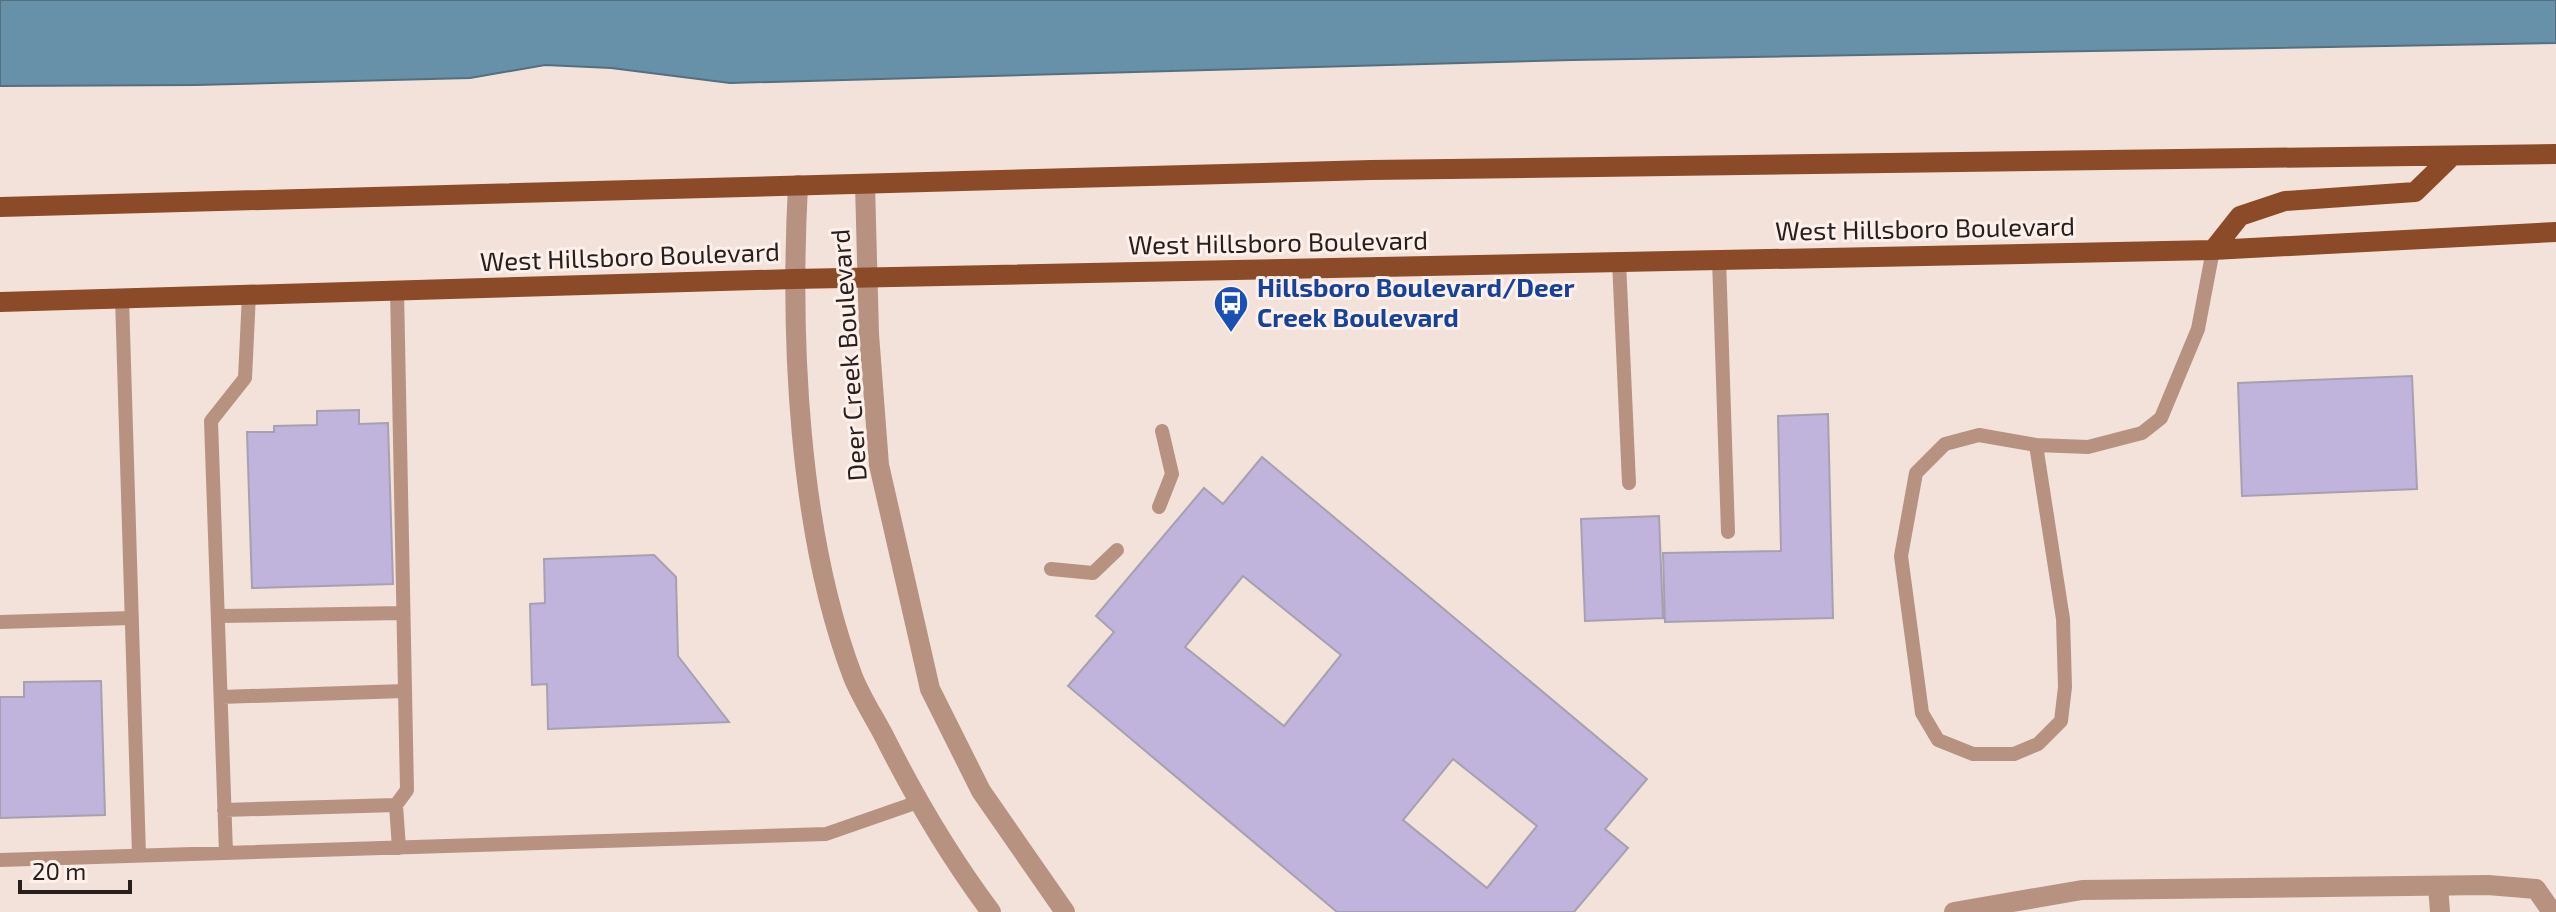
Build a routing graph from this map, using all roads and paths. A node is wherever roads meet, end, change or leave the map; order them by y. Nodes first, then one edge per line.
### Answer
1 (2556, 154) edge
2 (2452, 156) junction
3 (865, 184) junction
4 (798, 185) junction
5 (0, 207) edge
6 (2556, 234) edge
7 (2213, 250) junction
8 (1719, 259) junction
9 (1619, 261) junction
10 (869, 278) junction
11 (793, 279) junction
12 (397, 290) junction
13 (249, 294) junction
14 (122, 298) junction
15 (0, 302) edge
16 (1162, 431) dead end
17 (2036, 445) junction
18 (1629, 483) dead end
19 (1159, 507) dead end
20 (1728, 532) dead end
21 (1117, 550) dead end
22 (1051, 569) dead end
23 (403, 613) junction
24 (219, 616) junction
25 (132, 618) junction
26 (0, 622) edge
27 (405, 691) junction
28 (221, 697) junction
29 (918, 802) junction
30 (396, 805) junction
31 (224, 810) junction
32 (399, 848) junction
33 (226, 853) junction
34 (139, 855) junction
35 (0, 860) edge
36 (2438, 886) junction
37 (2016, 906) edge
38 (991, 912) edge
39 (1064, 912) edge
40 (1954, 912) edge
41 (2440, 912) edge
42 (2552, 912) edge

1 - 2 main road
2 - 3 main road
2 - 7 main road
3 - 4 main road
3 - 10 street, Deer Creek Boulevard
4 - 5 main road
4 - 11 street, Deer Creek Boulevard
6 - 7 main road, West Hillsboro Boulevard
7 - 8 main road, West Hillsboro Boulevard
7 - 17 lane
8 - 9 main road, West Hillsboro Boulevard
8 - 20 lane
9 - 10 main road, West Hillsboro Boulevard
9 - 18 lane
10 - 11 main road, West Hillsboro Boulevard
10 - 39 street, Deer Creek Boulevard
11 - 12 main road, West Hillsboro Boulevard
11 - 29 street, Deer Creek Boulevard
12 - 13 main road, West Hillsboro Boulevard
12 - 23 lane
13 - 14 main road, West Hillsboro Boulevard
13 - 24 lane
14 - 15 main road, West Hillsboro Boulevard
14 - 25 lane
16 - 19 lane
17 - 17 lane
21 - 22 lane
23 - 24 lane
23 - 27 lane
24 - 28 lane
25 - 26 lane
25 - 34 lane
27 - 28 lane
27 - 30 lane
28 - 31 lane
29 - 32 lane
29 - 38 street, Deer Creek Boulevard
30 - 31 lane
30 - 32 lane
31 - 33 lane
32 - 33 lane
33 - 34 lane
34 - 35 lane
36 - 37 street
36 - 41 street
36 - 42 street
37 - 40 street

